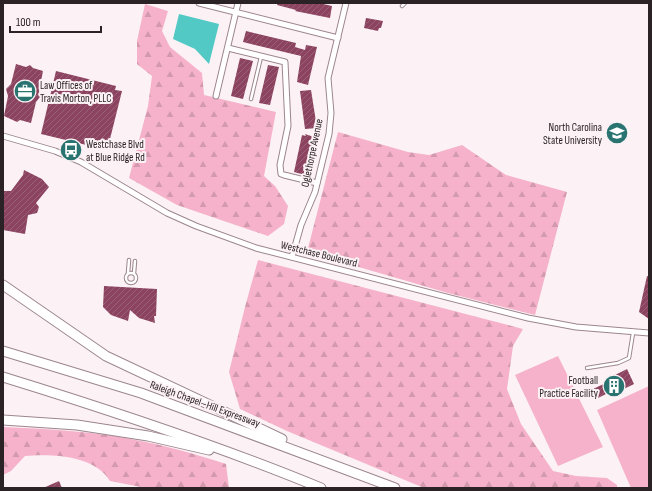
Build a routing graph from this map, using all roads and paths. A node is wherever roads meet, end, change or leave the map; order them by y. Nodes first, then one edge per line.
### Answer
1 (199, 3) edge
2 (238, 3) edge
3 (346, 3) edge
4 (405, 3) edge
5 (402, 6) dead end
6 (236, 13) junction
7 (338, 38) junction
8 (228, 48) junction
9 (261, 56) junction
10 (216, 96) dead end
11 (251, 100) dead end
12 (3, 136) edge
13 (317, 183) junction
14 (292, 257) junction
15 (129, 260) dead end
16 (135, 261) dead end
17 (128, 273) junction
18 (134, 274) junction
19 (3, 285) edge
20 (634, 332) junction
21 (649, 333) edge
22 (3, 351) edge
23 (587, 368) dead end
24 (3, 376) edge
25 (3, 420) edge
26 (251, 460) junction
27 (345, 468) junction
28 (321, 488) edge
29 (395, 488) edge

1 - 6 street
2 - 6 street
3 - 7 street, Oglethorpe Avenue
4 - 5 lane
6 - 7 street
6 - 8 street
7 - 13 street, Oglethorpe Avenue
8 - 9 street
8 - 10 street
9 - 11 lane
9 - 13 street
12 - 14 street, Westchase Boulevard
13 - 14 street, Oglethorpe Avenue
14 - 20 street, Westchase Boulevard
15 - 17 lane
16 - 18 lane
17 - 18 lane
17 - 18 lane
19 - 27 highway
20 - 21 street, Westchase Boulevard
20 - 23 lane
22 - 27 highway, Raleigh Chapel–Hill Expressway
24 - 26 highway
25 - 26 highway
26 - 28 highway
27 - 29 highway, Raleigh Chapel–Hill Expressway

